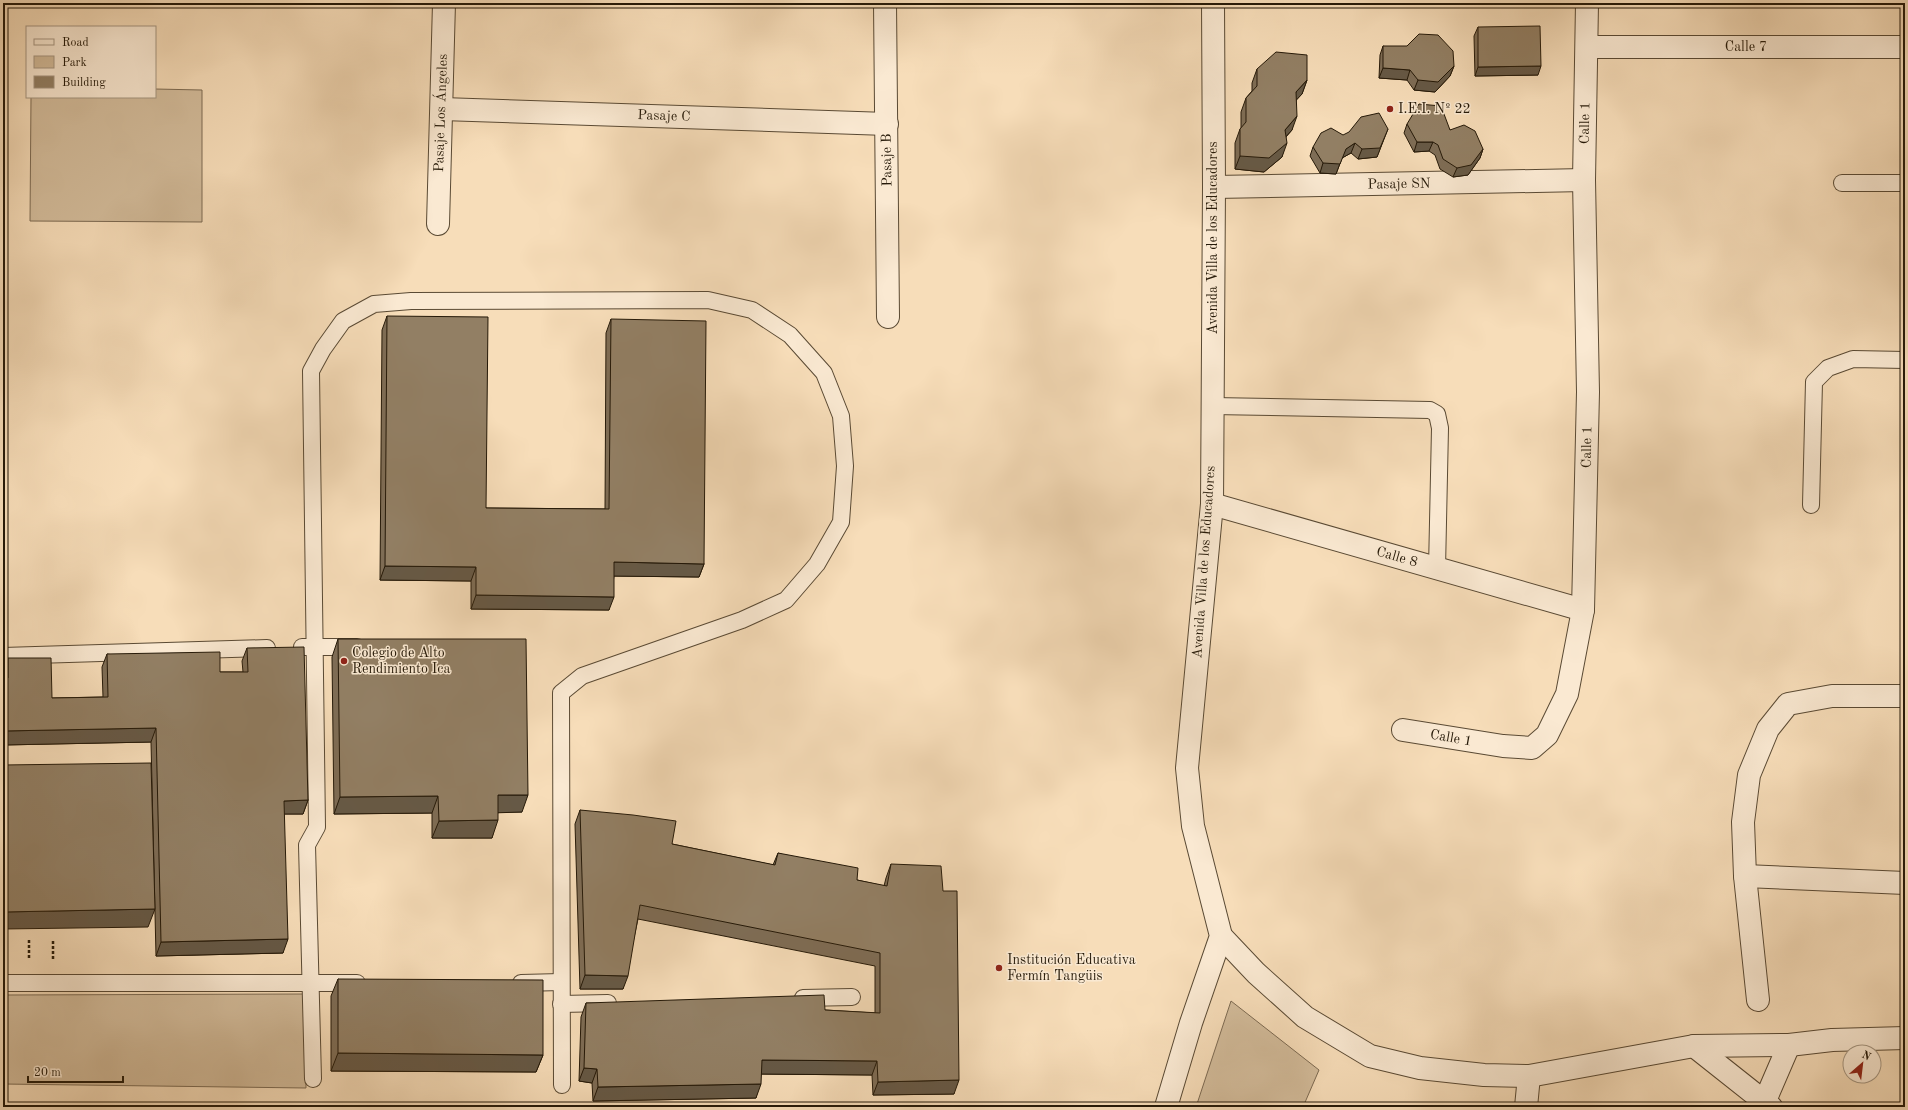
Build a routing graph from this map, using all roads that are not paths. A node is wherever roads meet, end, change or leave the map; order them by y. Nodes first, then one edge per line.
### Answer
1 (444, 3) edge
2 (886, 3) edge
3 (1213, 3) edge
4 (1587, 3) edge
5 (1587, 47) junction
6 (1905, 47) edge
7 (442, 109) junction
8 (887, 124) junction
9 (1584, 180) junction
10 (1842, 183) dead end
11 (1905, 183) edge
12 (1214, 187) junction
13 (438, 224) dead end
14 (888, 317) dead end
15 (1905, 360) edge
16 (1212, 406) junction
17 (1212, 504) junction
18 (1812, 504) dead end
19 (1436, 569) junction
20 (1583, 610) junction
21 (313, 647) junction
22 (376, 647) edge
23 (3, 656) edge
24 (1905, 696) edge
25 (1403, 730) dead end
26 (1745, 876) junction
27 (1905, 883) edge
28 (1221, 936) junction
29 (3, 982) edge
30 (561, 982) junction
31 (310, 983) junction
32 (373, 983) edge
33 (506, 983) edge
34 (852, 997) dead end
35 (788, 998) edge
36 (1758, 1000) dead end
37 (623, 1002) edge
38 (561, 1004) junction
39 (1905, 1038) edge
40 (1789, 1045) junction
41 (1694, 1046) junction
42 (1529, 1076) junction
43 (313, 1079) dead end
44 (562, 1085) dead end
45 (1768, 1105) edge
46 (1166, 1107) edge
47 (1526, 1107) edge

1 - 7 street, Pasaje Los Ángeles
2 - 8 street, Pasaje B
3 - 12 street, Avenida Villa de los Educadores
4 - 5 street, Calle 1
5 - 6 street, Calle 7
5 - 9 street, Calle 1
7 - 8 street, Pasaje C
7 - 13 street, Pasaje Los Ángeles
8 - 14 street, Pasaje B
9 - 12 street, Pasaje SN
9 - 20 street, Calle 1
10 - 11 lane
12 - 16 street, Avenida Villa de los Educadores
15 - 18 lane
16 - 17 street, Avenida Villa de los Educadores
16 - 19 lane
17 - 19 street, Calle 8
17 - 28 street, Avenida Villa de los Educadores
19 - 20 street, Calle 8
20 - 25 street, Calle 1
21 - 22 lane
21 - 23 lane
21 - 30 lane
21 - 31 lane
24 - 26 street
26 - 27 street
26 - 36 street
28 - 42 street
28 - 46 street
29 - 31 lane
30 - 33 lane
30 - 38 lane
31 - 32 lane
31 - 43 lane
34 - 35 lane
37 - 38 lane
38 - 44 lane
39 - 40 street
40 - 41 street
40 - 45 street
41 - 42 street
41 - 45 street
42 - 47 street

